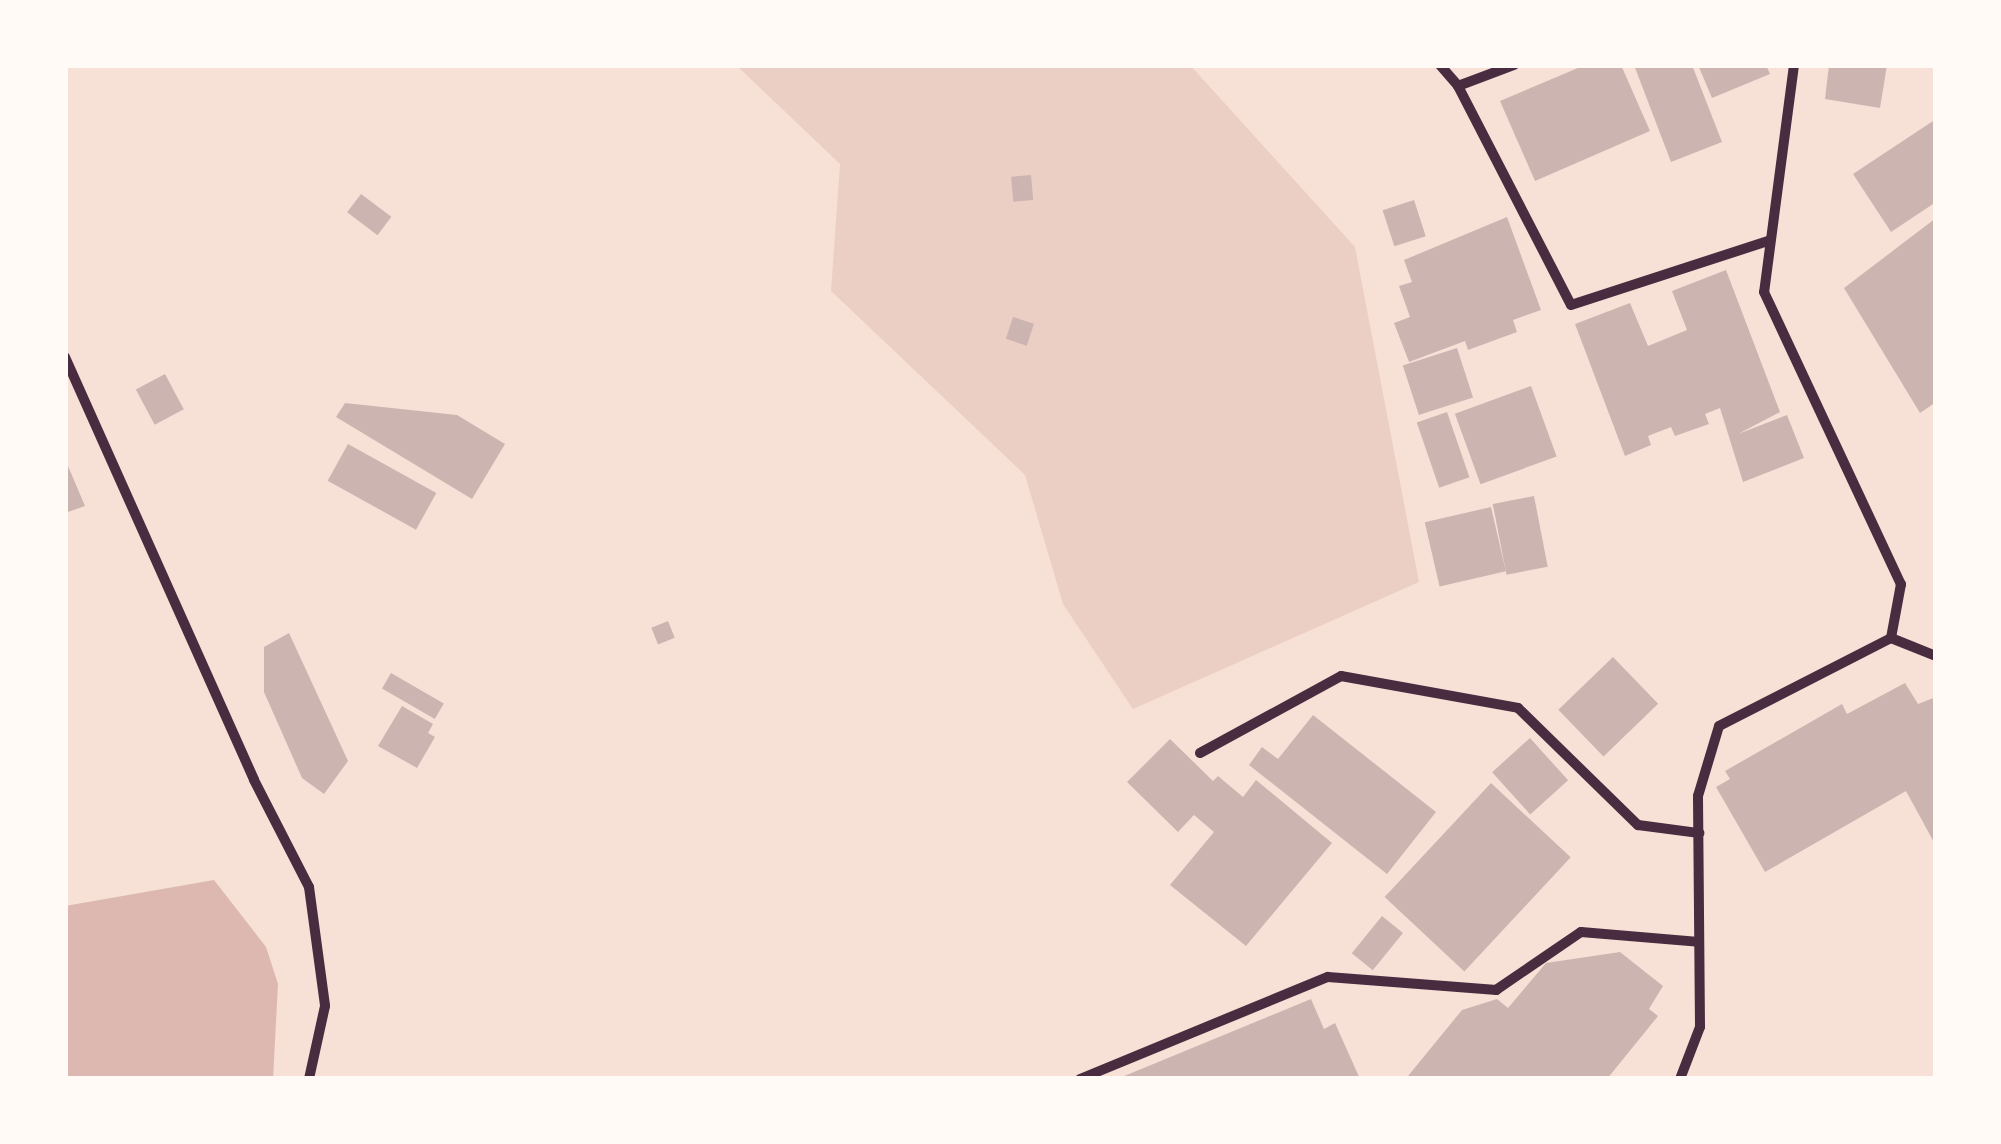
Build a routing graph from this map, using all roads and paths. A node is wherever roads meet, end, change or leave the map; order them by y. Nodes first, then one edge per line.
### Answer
1 (1440, 65) edge
2 (1514, 65) edge
3 (1794, 65) edge
4 (1458, 86) junction
5 (1768, 241) junction
6 (65, 357) edge
7 (1891, 638) junction
8 (1936, 656) edge
9 (1200, 753) dead end
10 (1699, 833) junction
11 (1699, 942) junction
12 (309, 1079) edge
13 (1080, 1079) edge
14 (1680, 1079) edge

1 - 4 street
2 - 4 street
3 - 5 street
4 - 5 street
5 - 7 street
6 - 12 street
7 - 8 street
7 - 10 street
9 - 10 street
10 - 11 street
11 - 13 street
11 - 14 street

